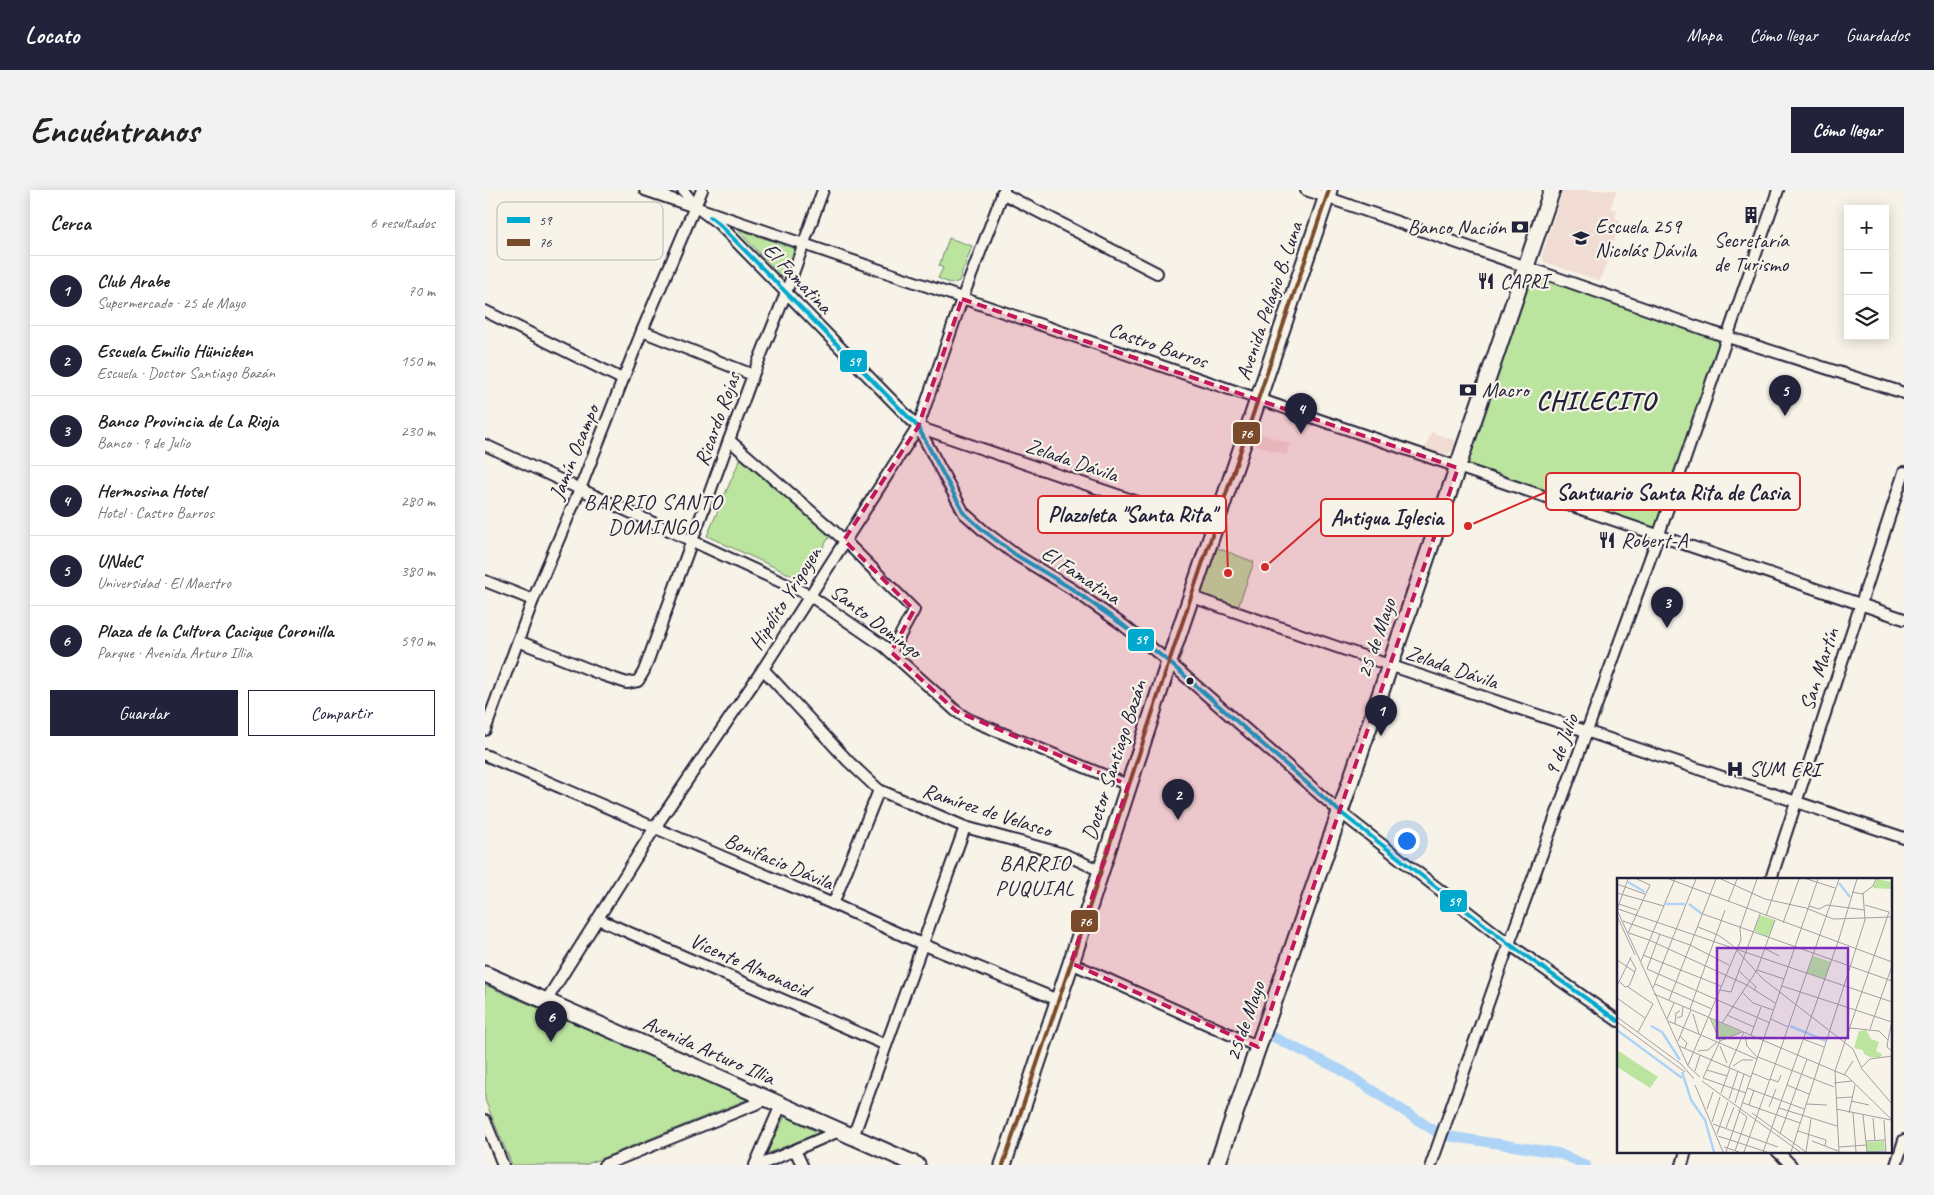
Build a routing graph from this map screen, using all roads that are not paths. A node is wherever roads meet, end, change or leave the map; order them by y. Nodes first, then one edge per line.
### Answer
1 (645, 190) edge
2 (683, 190) edge
3 (702, 190) edge
4 (823, 190) edge
5 (1306, 190) edge
6 (1552, 190) edge
7 (1778, 190) edge
8 (1003, 192) edge
9 (1328, 194) edge
10 (695, 206) junction
11 (804, 244) junction
12 (1527, 266) junction
13 (1157, 273) dead end
14 (786, 293) junction
15 (962, 299) junction
16 (485, 311) edge
17 (642, 332) junction
18 (1726, 337) junction
19 (753, 375) junction
20 (623, 379) junction
21 (1904, 393) edge
22 (1258, 398) junction
23 (918, 427) junction
24 (729, 440) junction
25 (485, 445) edge
26 (1457, 468) junction
27 (1904, 472) edge
28 (580, 490) junction
29 (1214, 528) junction
30 (1659, 534) junction
31 (693, 540) junction
32 (844, 540) junction
33 (485, 581) edge
34 (809, 595) junction
35 (1192, 597) junction
36 (533, 600) junction
37 (1860, 604) junction
38 (1904, 619) edge
39 (517, 641) junction
40 (891, 652) junction
41 (1169, 662) junction
42 (1389, 665) junction
43 (763, 668) junction
44 (485, 730) edge
45 (1586, 732) junction
46 (485, 755) edge
47 (1129, 785) junction
48 (879, 790) junction
49 (1795, 802) junction
50 (1340, 812) junction
51 (965, 827) junction
52 (654, 829) junction
53 (1904, 838) edge
54 (1101, 871) junction
55 (1771, 878) edge
56 (833, 904) junction
57 (598, 919) junction
58 (923, 944) junction
59 (1509, 944) junction
60 (1071, 963) junction
61 (485, 974) edge
62 (1058, 1000) junction
63 (546, 1001) junction
64 (1617, 1020) edge
65 (887, 1044) junction
66 (1258, 1047) junction
67 (774, 1102) junction
68 (485, 1120) edge
69 (839, 1131) junction
70 (853, 1138) junction
71 (1904, 1140) edge
72 (795, 1150) junction
73 (1686, 1152) edge
74 (1778, 1152) edge
75 (503, 1165) edge
76 (604, 1165) edge
77 (755, 1165) edge
78 (760, 1165) edge
79 (802, 1165) edge
80 (917, 1165) edge
81 (1003, 1165) edge
82 (1217, 1165) edge
83 (1431, 1165) edge
84 (1682, 1165) edge
85 (1791, 1165) edge
86 (1896, 1165) edge

1 - 10 street, Castro Barros
2 - 10 street, El Famatina
3 - 10 street, Jamín Ocampo
4 - 11 street, Ricardo Rojas
5 - 9 street
6 - 12 main road, 25 de Mayo
7 - 18 street, 9 de Julio
8 - 13 street
8 - 15 street, Hipólito Yrigoyen
9 - 12 street
9 - 22 main road, Avenida Pelagio B. Luna
10 - 11 street, Castro Barros
10 - 14 street, El Famatina
10 - 17 street, Jamín Ocampo
11 - 14 street, Ricardo Rojas
11 - 15 street, Castro Barros
12 - 18 street
12 - 26 main road, 25 de Mayo
14 - 19 street, Ricardo Rojas
14 - 23 street, El Famatina
15 - 22 street, Castro Barros
15 - 23 street, Hipólito Yrigoyen
16 - 20 street
17 - 19 street
17 - 20 street, Jamín Ocampo
18 - 21 street
18 - 30 street, 9 de Julio
19 - 24 street, Ricardo Rojas
20 - 28 street, Jamín Ocampo
22 - 26 street, Castro Barros
22 - 29 main road, Doctor Santiago Bazán
23 - 29 street, Zelada Dávila
23 - 32 street, Hipólito Yrigoyen
23 - 41 street, El Famatina
24 - 31 street, Ricardo Rojas
24 - 32 street
25 - 28 street, Santo Domingo
26 - 30 street, Castro Barros
26 - 42 main road, 25 de Mayo
27 - 37 street, San Martín
28 - 31 street, Santo Domingo
28 - 36 street, Jamín Ocampo
29 - 35 main road, Doctor Santiago Bazán
30 - 37 street, Castro Barros
30 - 45 street, 9 de Julio
31 - 34 street, Santo Domingo
31 - 39 street, Ricardo Rojas
32 - 34 street, Hipólito Yrigoyen
32 - 40 street
33 - 36 street
34 - 40 street, Santo Domingo
34 - 43 street, Hipólito Yrigoyen
35 - 41 main road, Doctor Santiago Bazán
35 - 42 street, Zelada Dávila
36 - 39 street, Jamín Ocampo
37 - 38 street, Castro Barros
37 - 49 street, San Martín
39 - 44 street, Jamín Ocampo
40 - 47 street, Santo Domingo
41 - 47 main road, Doctor Santiago Bazán
41 - 50 street, El Famatina
42 - 45 street, Zelada Dávila
42 - 50 main road, 25 de Mayo
43 - 48 street, Ramírez de Velasco
43 - 52 street, Hipólito Yrigoyen
45 - 49 street, Zelada Dávila
45 - 59 street, 9 de Julio
46 - 52 street, Bonifacio Dávila
47 - 54 main road, Doctor Santiago Bazán
48 - 51 street, Ramírez de Velasco
48 - 56 street
49 - 53 street, Zelada Dávila
49 - 55 street, San Martín
50 - 59 street, El Famatina
50 - 66 main road, 25 de Mayo
51 - 54 street, Ramírez de Velasco
51 - 58 street
52 - 56 street, Bonifacio Dávila
52 - 57 street, Hipólito Yrigoyen
54 - 60 main road, Doctor Santiago Bazán
56 - 58 street, Bonifacio Dávila
57 - 63 street, Hipólito Yrigoyen
57 - 65 street, Vicente Almonacid
58 - 62 street, Bonifacio Dávila
58 - 65 street
59 - 64 street, El Famatina
59 - 83 street, 9 de Julio
60 - 62 main road, Doctor Santiago Bazán
60 - 66 street
61 - 63 main road, Avenida Arturo Illia
62 - 81 main road, Doctor Santiago Bazán
63 - 67 main road, Avenida Arturo Illia
65 - 70 street
66 - 82 main road, 25 de Mayo
67 - 69 main road, Avenida Arturo Illia
67 - 76 street
67 - 77 street
68 - 75 street
69 - 70 main road, Avenida Arturo Illia
69 - 72 street
70 - 80 main road, Avenida Arturo Illia
71 - 86 street
72 - 78 street
72 - 79 street
73 - 84 street
74 - 85 street

